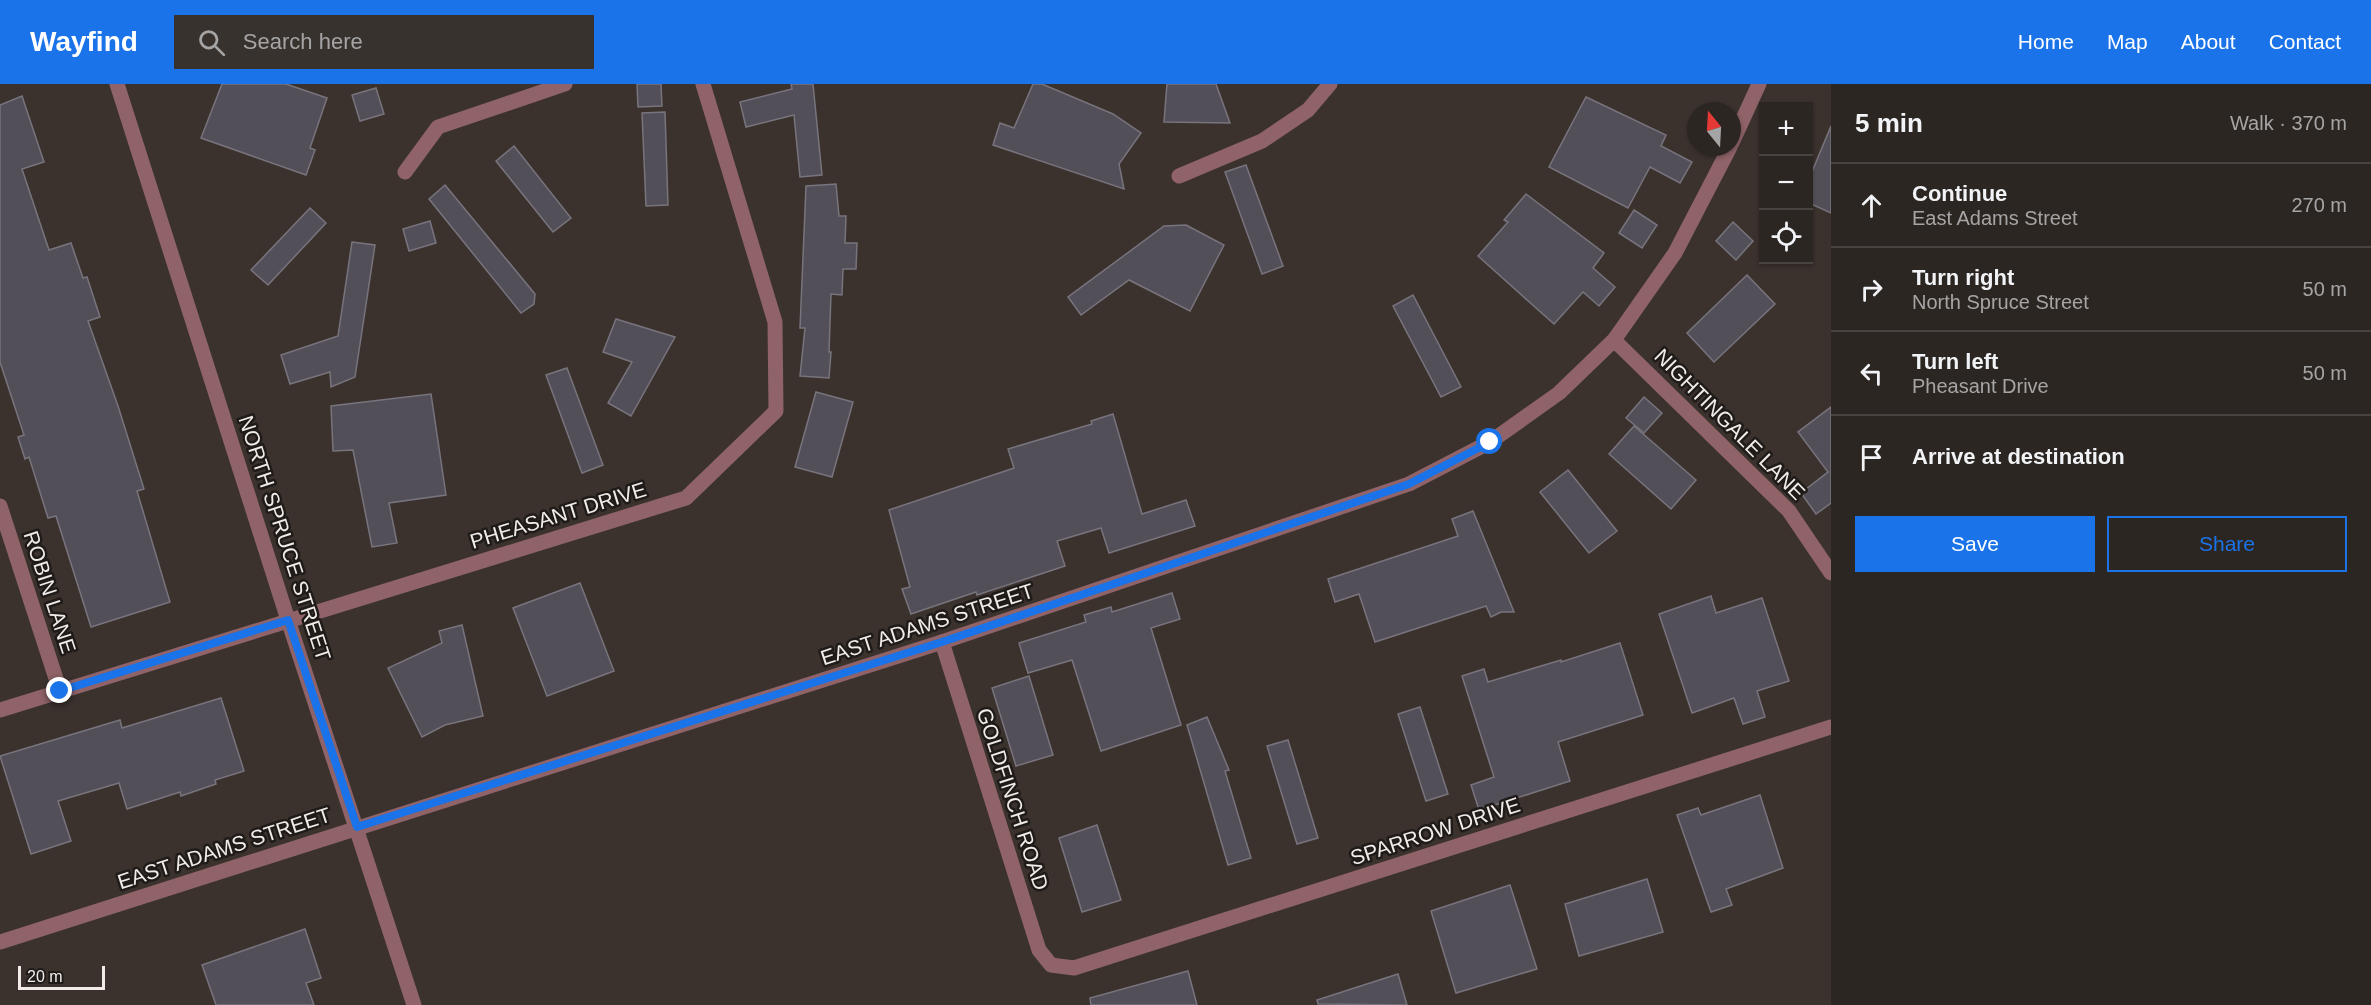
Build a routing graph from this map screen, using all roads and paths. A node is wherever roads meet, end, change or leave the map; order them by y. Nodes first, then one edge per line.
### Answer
1 (117, 84) edge
2 (566, 84) edge
3 (702, 84) edge
4 (1330, 84) edge
5 (1759, 84) edge
6 (1741, 123) edge
7 (1725, 156) edge
8 (405, 172) dead end
9 (1179, 176) dead end
10 (1614, 340) junction
11 (0, 506) edge
12 (1831, 573) edge
13 (288, 620) junction
14 (942, 642) junction
15 (60, 691) junction
16 (0, 710) edge
17 (1831, 727) edge
18 (357, 827) junction
19 (0, 942) edge
20 (1051, 965) joint
21 (414, 1005) edge

1 - 13 street, NORTH SPRUCE STREET
2 - 8 street
3 - 13 street, PHEASANT DRIVE
4 - 9 street
5 - 6 street, EAST ADAMS STREET
7 - 10 street, EAST ADAMS STREET
10 - 12 street, NIGHTINGALE LANE
10 - 14 street, EAST ADAMS STREET
11 - 15 street, ROBIN LANE
13 - 15 street, PHEASANT DRIVE
13 - 18 street, NORTH SPRUCE STREET
14 - 18 street, EAST ADAMS STREET
14 - 20 street, GOLDFINCH ROAD
15 - 16 street, PHEASANT DRIVE
17 - 20 street, SPARROW DRIVE
18 - 19 street, EAST ADAMS STREET
18 - 21 street, NORTH SPRUCE STREET

